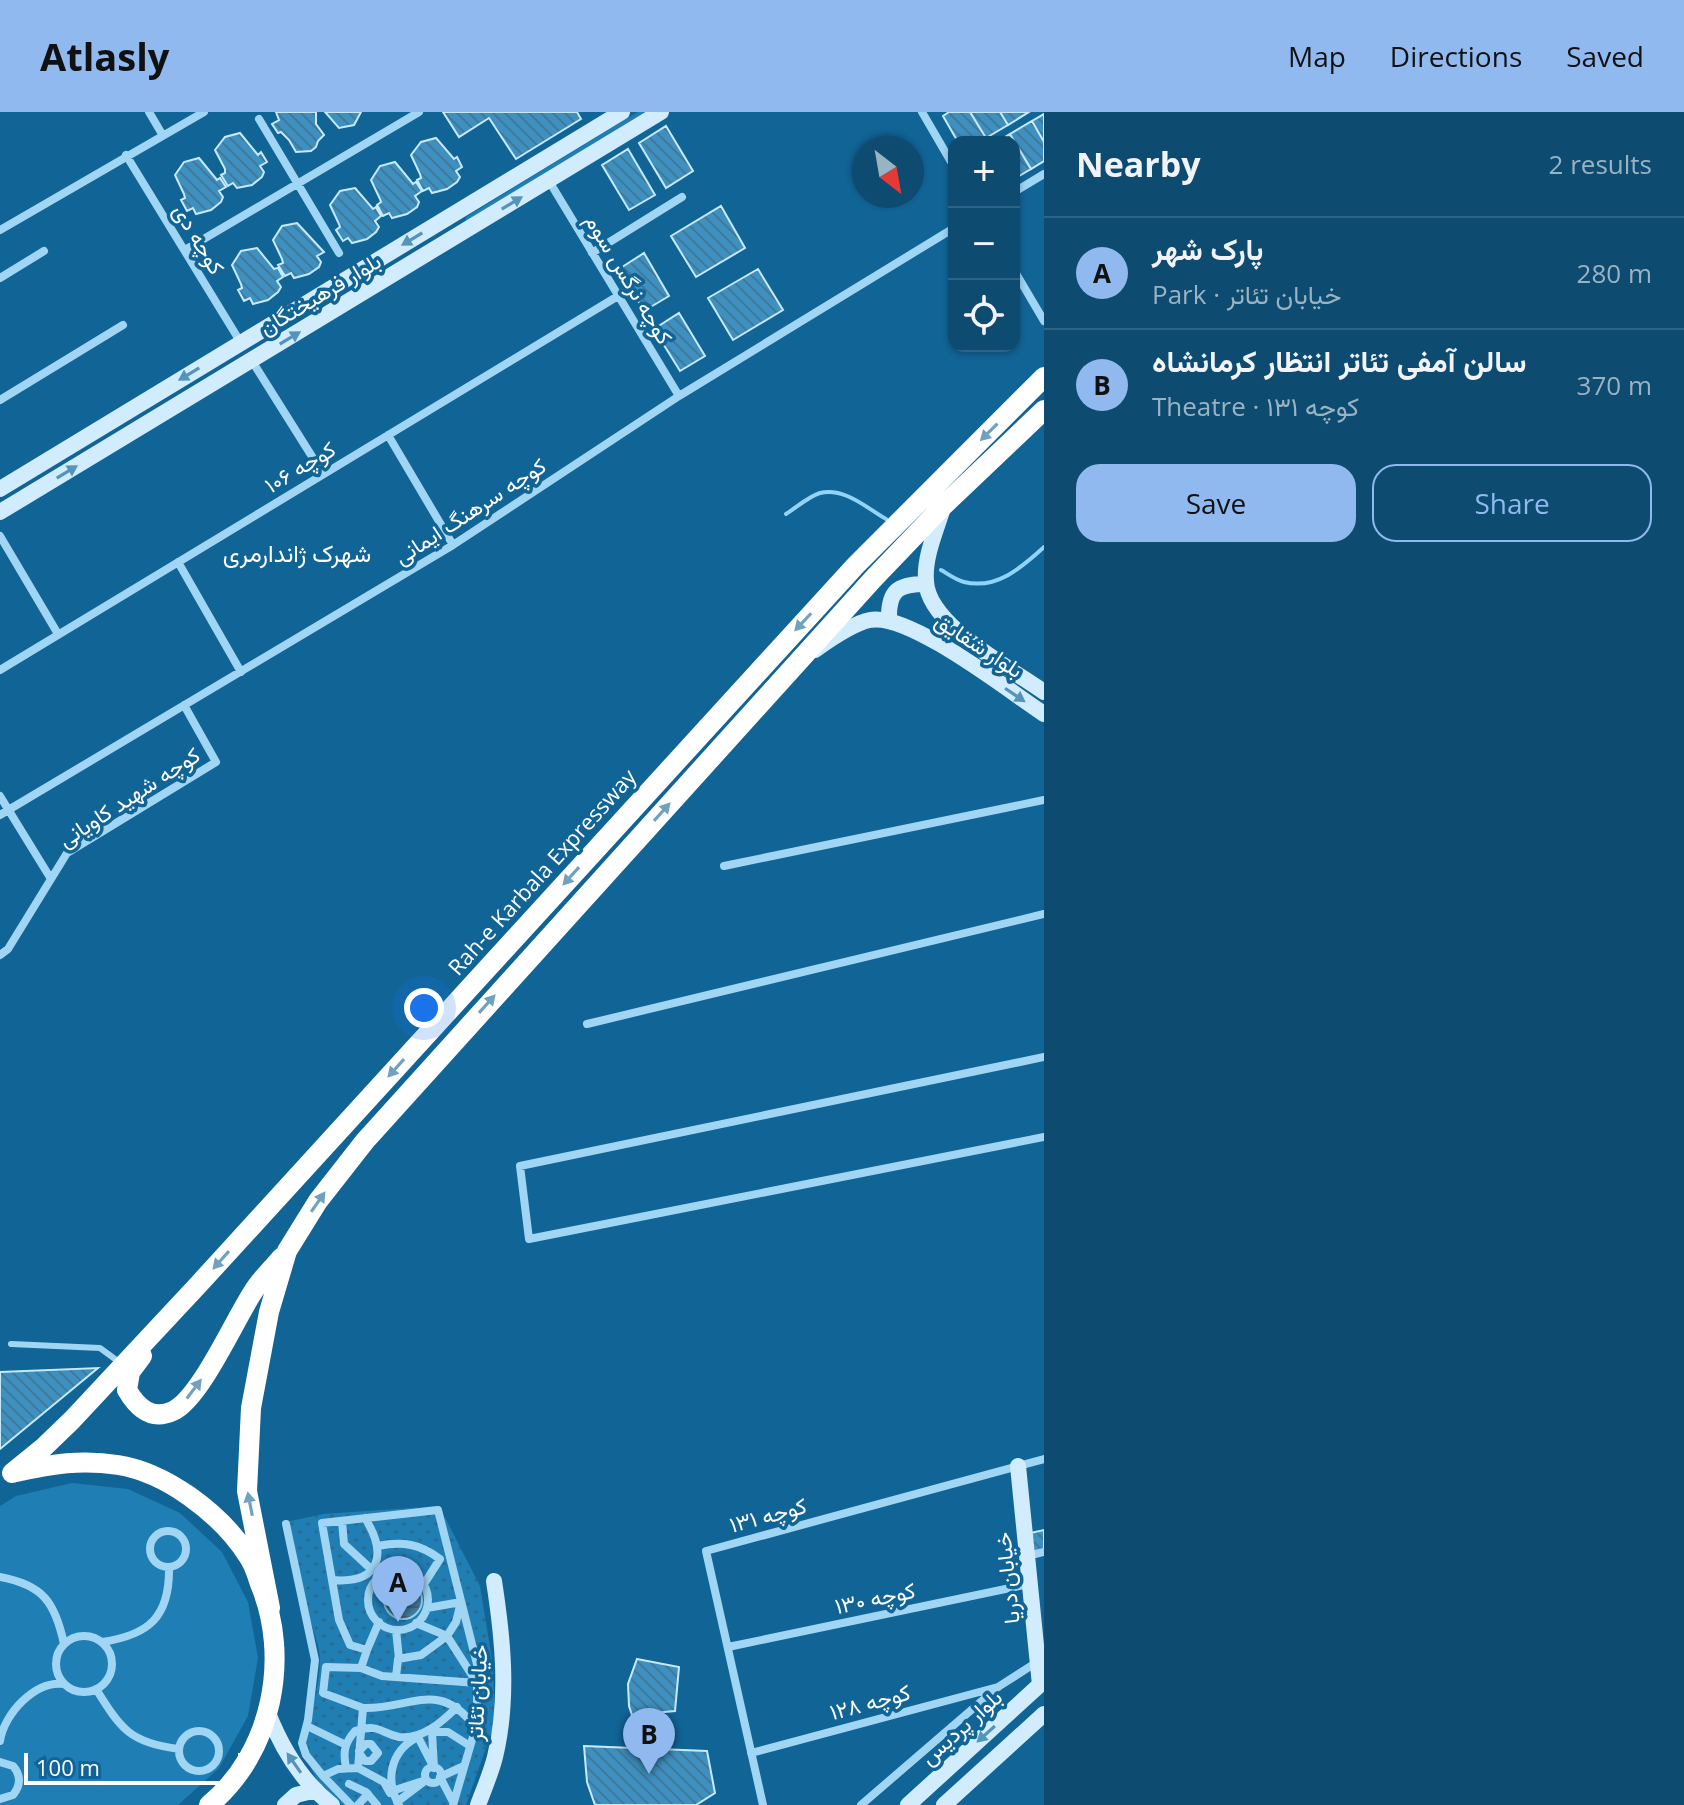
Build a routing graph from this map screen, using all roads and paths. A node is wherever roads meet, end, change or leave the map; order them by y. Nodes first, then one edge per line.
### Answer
1 (149, 112) edge
2 (204, 112) edge
3 (419, 112) edge
4 (622, 112) edge
5 (661, 112) edge
6 (922, 112) edge
7 (259, 119) dead end
8 (162, 134) junction
9 (126, 155) junction
10 (948, 157) edge
11 (1044, 174) edge
12 (549, 181) junction
13 (297, 184) junction
14 (1020, 188) edge
15 (682, 197) dead end
16 (0, 230) edge
17 (948, 232) edge
18 (185, 250) junction
19 (44, 251) dead end
20 (339, 253) dead end
21 (592, 253) junction
22 (0, 278) edge
23 (1020, 280) edge
24 (618, 296) junction
25 (1044, 321) edge
26 (123, 325) dead end
27 (241, 343) junction
28 (252, 361) junction
29 (1044, 377) edge
30 (679, 396) junction
31 (0, 400) edge
32 (1044, 410) edge
33 (388, 435) junction
34 (323, 474) junction
35 (0, 489) edge
36 (943, 506) junction
37 (0, 512) edge
38 (0, 536) edge
39 (453, 545) junction
40 (178, 562) junction
41 (926, 584) junction
42 (889, 621) junction
43 (58, 634) junction
44 (801, 659) junction
45 (0, 670) edge
46 (241, 672) junction
47 (1044, 692) edge
48 (184, 705) junction
49 (1044, 714) edge
50 (0, 796) edge
51 (1044, 800) edge
52 (9, 810) junction
53 (0, 815) edge
54 (724, 866) dead end
55 (51, 879) junction
56 (1044, 914) edge
57 (0, 955) edge
58 (587, 1024) dead end
59 (1044, 1057) edge
60 (1044, 1137) edge
61 (287, 1251) junction
62 (199, 1284) junction
63 (11, 1344) dead end
64 (122, 1364) junction
65 (1044, 1459) edge
66 (1018, 1466) junction
67 (6, 1476) edge
68 (365, 1518) junction
69 (342, 1521) junction
70 (286, 1524) dead end
71 (344, 1544) junction
72 (378, 1546) junction
73 (326, 1548) junction
74 (448, 1551) junction
75 (1044, 1552) edge
76 (1027, 1556) junction
77 (377, 1559) junction
78 (440, 1559) junction
79 (169, 1567) junction
80 (371, 1569) junction
81 (386, 1573) junction
82 (0, 1577) edge
83 (332, 1580) junction
84 (350, 1581) junction
85 (494, 1581) dead end
86 (424, 1584) junction
87 (1030, 1584) junction
88 (371, 1588) junction
89 (461, 1602) junction
90 (270, 1608) junction
91 (427, 1608) junction
92 (1039, 1615) edge
93 (379, 1622) junction
94 (416, 1623) junction
95 (396, 1630) junction
96 (447, 1636) junction
97 (102, 1642) junction
98 (64, 1644) junction
99 (728, 1647) junction
100 (367, 1650) junction
101 (399, 1659) junction
102 (1038, 1662) junction
103 (361, 1668) junction
104 (396, 1677) junction
105 (477, 1683) junction
106 (1042, 1683) edge
107 (64, 1684) junction
108 (998, 1687) junction
109 (96, 1689) junction
110 (457, 1707) junction
111 (363, 1708) junction
112 (268, 1713) junction
113 (1044, 1714) edge
114 (307, 1726) junction
115 (475, 1727) junction
116 (362, 1729) junction
117 (432, 1732) junction
118 (418, 1737) junction
119 (0, 1741) edge
120 (346, 1745) junction
121 (470, 1746) junction
122 (179, 1749) junction
123 (751, 1753) junction
124 (0, 1762) edge
125 (464, 1766) junction
126 (346, 1768) junction
127 (360, 1768) junction
128 (434, 1768) junction
129 (440, 1777) junction
130 (427, 1780) junction
131 (319, 1783) junction
132 (391, 1791) junction
133 (0, 1799) edge
134 (373, 1800) edge
135 (397, 1804) edge
136 (453, 1804) edge
137 (209, 1805) edge
138 (285, 1805) edge
139 (332, 1805) edge
140 (351, 1805) edge
141 (358, 1805) edge
142 (478, 1805) edge
143 (763, 1805) edge
144 (861, 1805) edge
145 (908, 1805) edge
146 (944, 1805) edge

1 - 8 street
2 - 8 street
3 - 13 street
4 -> 27 main road, بلوار فرهیختگان
5 - 12 main road, بلوار فرهیختگان
6 - 10 street
7 - 13 street
8 - 9 street
9 - 16 street
9 - 18 street, کوچه دی
11 - 14 street
12 - 21 street, کوچه نرگس سوم
28 -> 12 main road, بلوار فرهیختگان
13 - 18 street
13 - 20 street
15 - 21 street
17 - 30 street, کوچه سرهنگ ایمانی
18 - 27 street, کوچه دی
19 - 22 street
21 - 24 street, کوچه نرگس سوم
23 - 25 street
24 - 30 street, کوچه نرگس سوم
24 - 33 street, کوچه ۱۰۶
26 - 31 street
27 -> 35 main road, بلوار فرهیختگان
28 - 34 street
37 -> 28 main road, بلوار فرهیختگان
29 -> 62 highway, Rah-e Karbala Expressway
30 - 39 street, کوچه سرهنگ ایمانی
32 - 36 highway
33 - 34 street, کوچه ۱۰۶
33 - 39 street
34 - 40 street, کوچه ۱۰۶
36 - 41 main road, بلوار شقایق
36 - 44 highway
38 - 43 street
39 - 46 street, کوچه سرهنگ ایمانی
40 - 43 street, کوچه ۱۰۶
40 - 46 street
41 - 42 main road
41 - 47 main road, بلوار شقایق
42 - 44 main road
42 -> 49 main road, بلوار شقایق
43 - 45 street, کوچه ۱۰۶
61 -> 44 highway
46 - 48 street, کوچه سرهنگ ایمانی
48 - 52 street, کوچه سرهنگ ایمانی
48 - 55 street, کوچه شهید کاویانی
50 - 52 street
51 - 54 street
52 - 53 street, کوچه سرهنگ ایمانی
52 - 55 street
55 - 57 street, کوچه شهید کاویانی
56 - 58 street
59 - 60 street
62 -> 61 highway
90 -> 61 highway
62 - 64 highway, Rah-e Karbala Expressway
63 - 64 lane
64 - 67 highway, Rah-e Karbala Expressway
65 - 66 street, کوچه ۱۳۱
66 - 76 main road, خیابان دریا
66 - 99 street, کوچه ۱۳۱
67 - 90 highway
68 - 69 street
68 - 72 street
68 - 74 street
69 - 71 street
69 - 73 street
70 - 114 street
71 - 73 street
71 - 80 street
72 - 77 street
72 - 78 street
73 - 83 street
74 - 78 street
74 - 89 street
75 - 76 street
76 - 87 main road, خیابان دریا
77 - 80 street
77 - 81 street
78 - 86 street
79 - 79 street
79 - 97 street
80 - 84 street
81 - 86 street
81 - 88 street
82 - 98 street
83 - 84 street
83 - 100 street
84 - 88 street
85 - 142 main road, خیابان تئاتر
86 - 91 street
87 - 92 main road, خیابان دریا
87 - 99 street, کوچه ۱۳۰
88 - 93 street
89 - 91 street
89 - 96 street
89 - 105 street
90 - 112 highway
91 - 94 street
92 - 102 main road, خیابان دریا
93 - 95 street
93 - 100 street
94 - 95 street
94 - 96 street
95 - 101 street
96 - 101 street
96 - 105 street
97 - 98 street
97 - 109 street
98 - 107 street
99 - 123 street, کوچه ۱۳۱
100 - 103 street
101 - 104 street
102 - 106 main road, خیابان دریا
102 - 108 street
103 - 104 street
103 - 111 street
104 - 105 street
105 - 115 street
106 -> 145 main road, بلوار پردیس
107 - 109 street
107 - 119 street
108 - 123 street, کوچه ۱۲۸
108 - 144 street
109 - 122 street
110 - 111 street
110 - 115 street
110 - 116 street
111 - 116 street
131 -> 112 main road
112 - 137 highway
113 - 146 main road, بلوار پردیس
114 - 120 street
114 - 131 street
115 - 121 street
116 - 120 street
116 - 127 street
117 - 118 street
117 - 121 street
117 - 128 street
118 - 128 street
118 - 132 street
120 - 126 street
121 - 125 street
122 - 122 street
123 - 143 street, کوچه ۱۳۱
124 - 133 street
125 - 129 street
125 - 136 street
126 - 127 street
126 - 131 street
127 - 132 street
127 - 134 street
128 - 129 street
128 - 130 street
129 - 130 street
129 - 136 street
130 - 132 street
130 - 135 street
131 - 138 main road
131 - 139 main road
131 - 140 street
132 - 134 street
132 - 135 street
134 - 141 street

